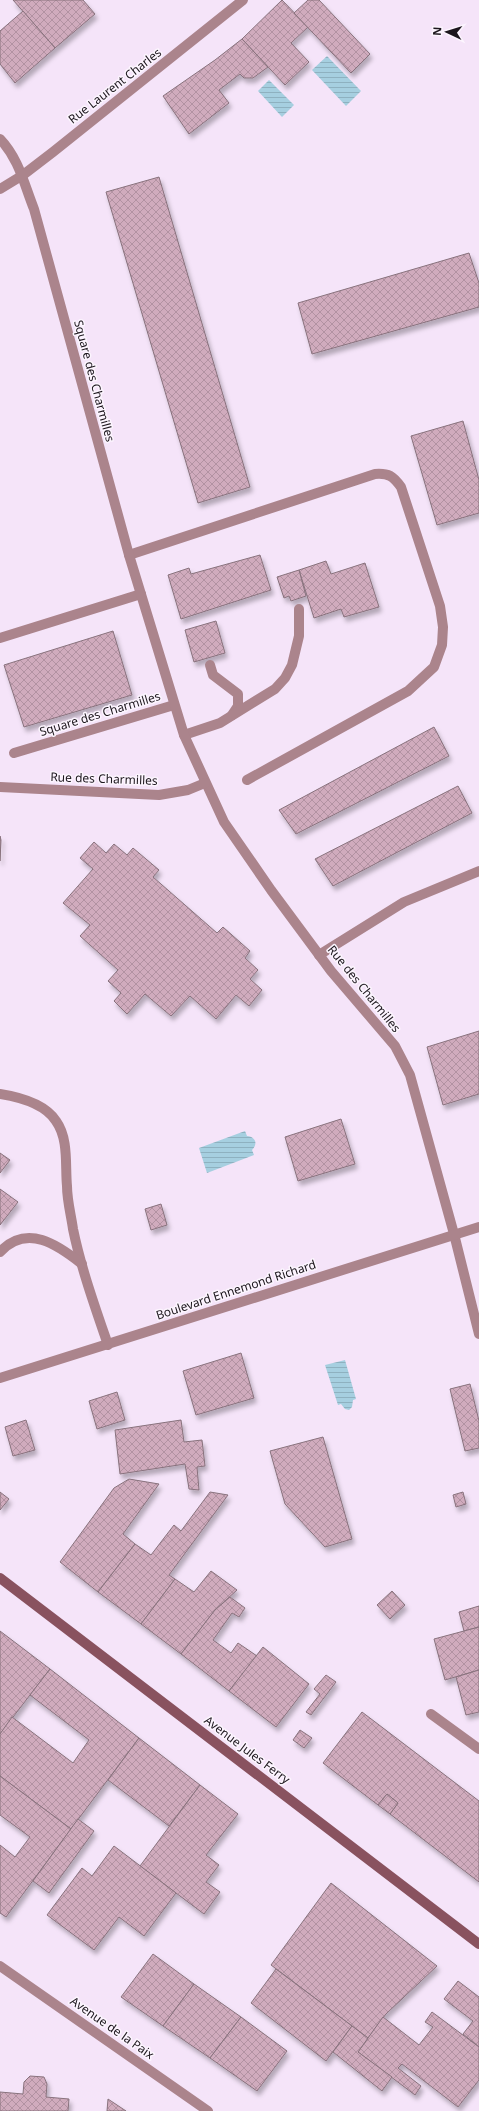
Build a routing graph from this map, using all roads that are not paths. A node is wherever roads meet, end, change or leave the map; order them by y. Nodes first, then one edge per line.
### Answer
1 (243, 0) edge
2 (0, 139) edge
3 (23, 175) junction
4 (0, 188) edge
5 (129, 555) junction
6 (141, 594) junction
7 (299, 610) dead end
8 (0, 638) edge
9 (210, 665) dead end
10 (174, 705) junction
11 (232, 715) junction
12 (184, 735) junction
13 (14, 753) dead end
14 (247, 780) dead end
15 (205, 783) junction
16 (0, 788) edge
17 (479, 871) edge
18 (319, 955) junction
19 (0, 1094) edge
20 (479, 1227) edge
21 (454, 1234) junction
22 (0, 1252) edge
23 (82, 1264) junction
24 (479, 1334) edge
25 (108, 1346) junction
26 (0, 1378) edge
27 (0, 1578) edge
28 (431, 1714) dead end
29 (479, 1748) edge
30 (479, 1944) edge
31 (0, 1966) edge
32 (208, 2111) edge

1 - 3 street, Rue Laurent Charles
2 - 3 street
3 - 4 street, Rue Laurent Charles
3 - 5 street, Square des Charmilles
5 - 6 street, Square des Charmilles
5 - 14 street
6 - 8 street
6 - 10 street, Square des Charmilles
7 - 11 street
9 - 11 street
10 - 12 street, Rue des Charmilles
10 - 13 street, Square des Charmilles
11 - 12 street
12 - 15 street, Rue des Charmilles
15 - 16 street, Rue des Charmilles
15 - 18 street, Rue des Charmilles
17 - 18 street
18 - 21 street, Rue des Charmilles
19 - 23 street
20 - 21 street, Boulevard Ennemond Richard
21 - 24 street, Rue des Charmilles
21 - 25 street, Boulevard Ennemond Richard
22 - 23 street
23 - 25 street
25 - 26 street, Boulevard Ennemond Richard
27 - 30 main road, Avenue Jules Ferry
28 - 29 street
31 - 32 street, Avenue de la Paix

